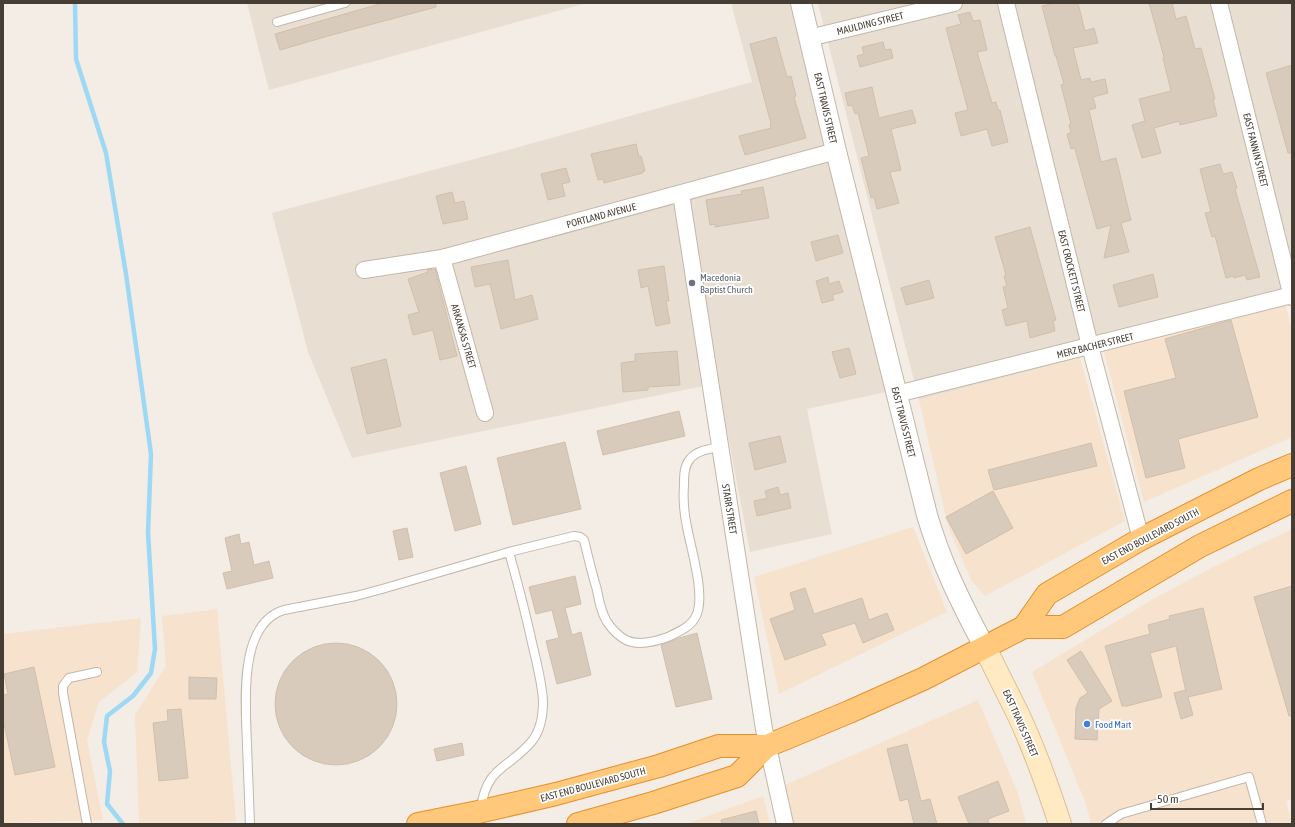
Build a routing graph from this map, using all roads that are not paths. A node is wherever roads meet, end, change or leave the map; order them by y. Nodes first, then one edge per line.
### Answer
1 (346, 3) edge
2 (801, 3) edge
3 (954, 3) edge
4 (1006, 3) edge
5 (1219, 3) edge
6 (277, 22) dead end
7 (809, 38) junction
8 (836, 151) junction
9 (681, 194) junction
10 (442, 258) junction
11 (364, 270) dead end
12 (1292, 296) edge
13 (1090, 346) junction
14 (897, 394) junction
15 (485, 413) dead end
16 (720, 447) junction
17 (1292, 464) edge
18 (1292, 501) edge
19 (1141, 539) junction
20 (508, 552) junction
21 (1024, 627) junction
22 (985, 648) junction
23 (97, 672) dead end
24 (767, 746) junction
25 (481, 812) junction
26 (87, 824) edge
27 (250, 824) edge
28 (418, 824) edge
29 (578, 824) edge
30 (785, 824) edge
31 (1060, 824) edge
32 (1106, 824) edge
33 (1262, 824) edge

1 - 6 lane
2 - 7 street, EAST TRAVIS STREET
3 - 7 street, MAULDING STREET
4 - 13 street, EAST CROCKETT STREET
5 - 12 street, EAST FANNIN STREET
7 - 8 street, EAST TRAVIS STREET
8 - 9 street, PORTLAND AVENUE
8 - 14 street, EAST TRAVIS STREET
9 - 10 street, PORTLAND AVENUE
9 - 16 street, STARR STREET
10 - 11 street, PORTLAND AVENUE
10 - 15 street, ARKANSAS STREET
12 - 13 street, MERZ BACHER STREET
13 - 14 street, MERZ BACHER STREET
13 - 19 street, EAST CROCKETT STREET
14 - 22 street, EAST TRAVIS STREET
16 - 20 lane
16 - 24 street, STARR STREET
17 - 19 highway, EAST END BOULEVARD SOUTH
18 - 21 highway, EAST END BOULEVARD SOUTH
19 - 21 highway, EAST END BOULEVARD SOUTH
20 - 25 lane
20 - 27 lane
21 - 22 highway, EAST END BOULEVARD SOUTH
22 - 24 highway, EAST END BOULEVARD SOUTH
22 - 31 main road, EAST TRAVIS STREET
23 - 26 lane
24 - 25 highway, EAST END BOULEVARD SOUTH
24 - 29 highway, EAST END BOULEVARD SOUTH
24 - 30 street, STARR STREET
25 - 28 highway, EAST END BOULEVARD SOUTH
32 - 33 lane

